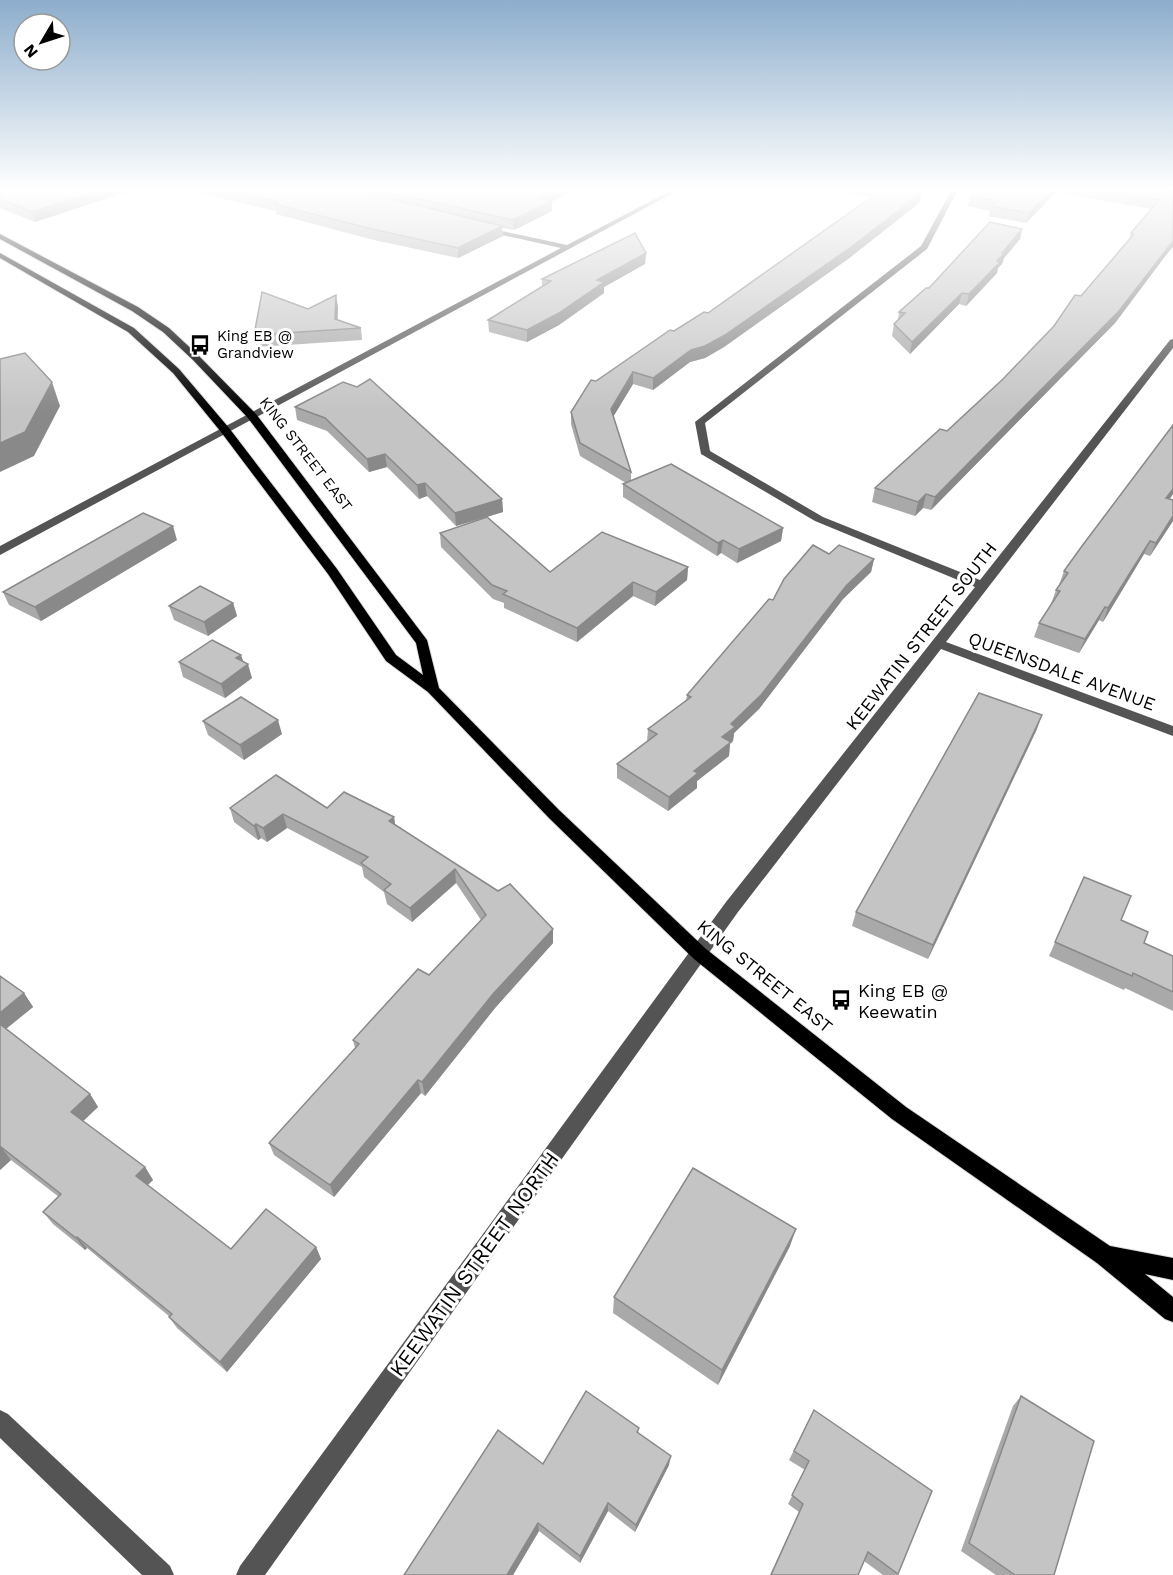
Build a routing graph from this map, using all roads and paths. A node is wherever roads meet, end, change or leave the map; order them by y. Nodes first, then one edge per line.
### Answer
1 (17, 264) edge
2 (54, 264) edge
3 (534, 264) edge
4 (902, 264) edge
5 (1173, 342) edge
6 (252, 416) junction
7 (225, 430) junction
8 (0, 551) edge
9 (983, 586) junction
10 (939, 644) junction
11 (433, 688) junction
12 (1173, 731) edge
13 (700, 954) junction
14 (1105, 1255) junction
15 (1173, 1269) edge
16 (1173, 1311) edge
17 (0, 1422) edge
18 (161, 1575) edge
19 (249, 1575) edge

1 - 7 main road, KING STREET EAST
2 - 6 main road, KING STREET EAST
3 - 6 street
4 - 9 street
5 - 9 street, KEEWATIN STREET SOUTH
6 - 7 street
6 - 11 main road, KING STREET EAST
7 - 8 street
7 - 11 main road, KING STREET EAST
9 - 10 street, KEEWATIN STREET SOUTH
10 - 12 street, QUEENSDALE AVENUE
10 - 13 street, KEEWATIN STREET SOUTH
11 - 13 main road, KING STREET EAST
13 - 14 main road, KING STREET EAST
13 - 19 street, KEEWATIN STREET NORTH
14 - 15 main road, KING STREET EAST
14 - 16 main road, KING STREET EAST
17 - 18 street

